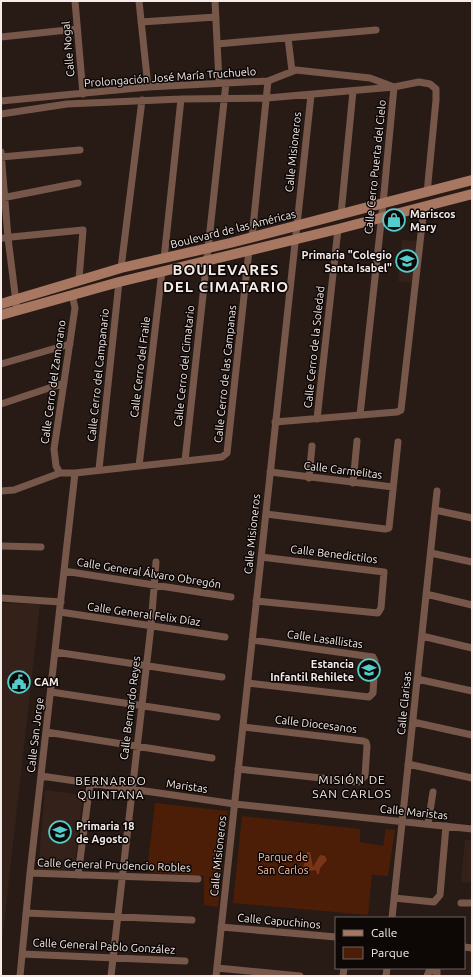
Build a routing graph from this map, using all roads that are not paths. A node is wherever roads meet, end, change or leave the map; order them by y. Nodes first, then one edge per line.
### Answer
1 (75, 1) edge
2 (139, 1) edge
3 (215, 1) edge
4 (216, 17) junction
5 (141, 22) junction
6 (77, 29) junction
7 (376, 30) dead end
8 (1, 37) edge
9 (288, 38) junction
10 (217, 44) junction
11 (292, 71) junction
12 (268, 81) junction
13 (222, 82) junction
14 (148, 87) junction
15 (394, 87) junction
16 (353, 91) junction
17 (83, 94) junction
18 (311, 95) junction
19 (224, 98) junction
20 (267, 98) junction
21 (181, 99) junction
22 (142, 100) junction
23 (1, 101) edge
24 (1, 114) edge
25 (80, 150) dead end
26 (1, 152) edge
27 (1, 157) edge
28 (472, 180) edge
29 (78, 183) dead end
30 (427, 193) junction
31 (472, 194) edge
32 (3, 198) edge
33 (383, 204) junction
34 (424, 207) junction
35 (342, 214) junction
36 (382, 218) junction
37 (296, 226) junction
38 (338, 230) junction
39 (252, 237) junction
40 (4, 238) edge
41 (295, 239) junction
42 (208, 248) junction
43 (249, 250) junction
44 (164, 259) junction
45 (206, 260) junction
46 (121, 268) junction
47 (162, 271) junction
48 (79, 279) junction
49 (118, 282) junction
50 (70, 295) junction
51 (14, 300) junction
52 (1, 304) edge
53 (17, 310) junction
54 (1, 315) edge
55 (70, 344) junction
56 (1, 364) edge
57 (64, 383) junction
58 (1, 404) edge
59 (360, 415) junction
60 (317, 419) junction
61 (275, 422) junction
62 (357, 441) dead end
63 (398, 442) dead end
64 (312, 446) dead end
65 (185, 461) junction
66 (139, 466) junction
67 (99, 469) junction
68 (270, 472) junction
69 (60, 473) junction
70 (76, 473) junction
71 (310, 478) junction
72 (353, 483) junction
73 (393, 487) junction
74 (1, 491) edge
75 (437, 491) dead end
76 (435, 510) junction
77 (266, 514) junction
78 (472, 518) edge
79 (1, 546) edge
80 (41, 547) dead end
81 (430, 553) junction
82 (261, 557) junction
83 (156, 562) dead end
84 (472, 562) edge
85 (64, 571) junction
86 (155, 586) junction
87 (426, 594) junction
88 (231, 597) dead end
89 (1, 598) edge
90 (256, 601) junction
91 (61, 602) junction
92 (472, 605) edge
93 (60, 612) junction
94 (151, 626) junction
95 (422, 636) junction
96 (225, 637) dead end
97 (252, 640) junction
98 (472, 648) edge
99 (55, 652) junction
100 (146, 666) junction
101 (222, 677) dead end
102 (417, 679) junction
103 (248, 683) junction
104 (472, 691) edge
105 (51, 692) junction
106 (141, 707) junction
107 (217, 717) dead end
108 (413, 722) junction
109 (243, 726) junction
110 (46, 732) junction
111 (472, 735) edge
112 (136, 746) junction
113 (212, 758) dead end
114 (408, 764) junction
115 (238, 769) junction
116 (41, 776) junction
117 (472, 778) edge
118 (90, 784) junction
119 (131, 790) junction
120 (433, 792) dead end
121 (235, 804) junction
122 (402, 822) junction
123 (428, 824) junction
124 (446, 826) junction
125 (472, 829) edge
126 (30, 873) junction
127 (78, 875) junction
128 (122, 877) junction
129 (198, 879) dead end
130 (394, 898) junction
131 (461, 903) dead end
132 (472, 903) edge
133 (26, 913) junction
134 (118, 917) junction
135 (392, 917) edge
136 (192, 920) dead end
137 (221, 927) junction
138 (335, 937) edge
139 (22, 954) junction
140 (113, 958) junction
141 (185, 961) dead end
142 (217, 968) junction
143 (20, 976) edge
144 (110, 976) edge
145 (216, 976) edge
146 (300, 976) edge
147 (427, 976) edge
148 (437, 976) edge

1 - 6 street, Calle Nogal
2 - 5 street
3 - 4 street, Calle Cerro del Cimatario
4 - 5 street
4 - 10 street, Calle Cerro del Cimatario
5 - 14 street
6 - 8 street
6 - 17 street, Calle Nogal
7 - 9 street
9 - 10 street
9 - 11 street
10 - 13 street, Calle Cerro del Cimatario
11 - 12 street, Prolongación José María Truchuelo
11 - 15 street, Prolongación José María Truchuelo
12 - 13 street, Prolongación José María Truchuelo
12 - 20 street
13 - 14 street, Prolongación José María Truchuelo
13 - 19 street, Calle Cerro del Cimatario
14 - 17 street, Prolongación José María Truchuelo
15 - 16 street, Prolongación José María Truchuelo
15 - 30 street, Prolongación José María Truchuelo
15 - 33 street, Calle Cerro Puerta del Cielo
16 - 18 street, Prolongación José María Truchuelo
16 - 35 street
17 - 23 street, Prolongación José María Truchuelo
18 - 20 street, Prolongación José María Truchuelo
18 - 37 street, Calle Misioneros
19 - 20 street, Prolongación José María Truchuelo
19 - 21 street, Prolongación José María Truchuelo
19 - 42 street, Calle Cerro del Cimatario
20 - 39 street
21 - 22 street, Prolongación José María Truchuelo
21 - 44 street
22 - 24 street, Prolongación José María Truchuelo
22 - 46 street
25 - 27 street
26 - 27 street
27 - 32 street
28 - 30 main road, Boulevard de las Américas
29 - 32 street
30 - 33 main road, Boulevard de las Américas
31 - 34 main road
32 - 40 street
33 - 35 main road, Boulevard de las Américas
33 - 36 street, Calle Cerro Puerta del Cielo
34 - 36 main road
34 - 59 street
35 - 37 main road, Boulevard de las Américas
36 - 38 main road
36 - 59 street, Calle Cerro Puerta del Cielo
37 - 39 main road, Boulevard de las Américas
37 - 41 street, Calle Misioneros
38 - 41 main road
38 - 60 street, Calle Cerro de la Soledad
39 - 42 main road, Boulevard de las Américas
40 - 48 street
40 - 51 street
41 - 43 main road
41 - 61 street, Calle Misioneros
42 - 44 main road, Boulevard de las Américas
42 - 45 street, Calle Cerro del Cimatario
43 - 45 main road
43 - 65 street, Calle Cerro de las Campanas
44 - 46 main road, Boulevard de las Américas
45 - 47 main road
45 - 65 street, Calle Cerro del Cimatario
46 - 48 main road, Boulevard de las Américas
47 - 49 main road
47 - 66 street, Calle Cerro del Fraile
48 - 51 main road, Boulevard de las Américas
49 - 50 main road
49 - 67 street, Calle Cerro del Campanario
50 - 53 main road
50 - 55 street, Calle Cerro del Zamorano
51 - 52 main road, Boulevard de las Américas
51 - 53 street
53 - 54 main road
55 - 56 street
55 - 57 street, Calle Cerro del Zamorano
57 - 58 street
57 - 69 street, Calle Cerro del Zamorano
59 - 60 street
60 - 61 street
61 - 68 street, Calle Misioneros
62 - 72 street
63 - 73 street
64 - 71 street
65 - 66 street
66 - 67 street
67 - 70 street
68 - 71 street, Calle Carmelitas
68 - 77 street, Calle Misioneros
69 - 70 street
69 - 74 street
70 - 85 street, Calle San Jorge
71 - 72 street, Calle Carmelitas
72 - 73 street, Calle Carmelitas
73 - 77 street, Calle Carmelitas
75 - 76 street, Calle Clarisas
76 - 78 street
76 - 81 street, Calle Clarisas
77 - 82 street, Calle Misioneros
79 - 80 street
81 - 84 street
81 - 87 street, Calle Clarisas
82 - 90 street, Calle Misioneros
82 - 90 street, Calle Benedictilos
83 - 86 street, Calle Bernardo Reyes
85 - 86 street, Calle General Álvaro Obregón
85 - 91 street, Calle San Jorge
86 - 88 street, Calle General Álvaro Obregón
86 - 94 street, Calle Bernardo Reyes
87 - 92 street
87 - 95 street, Calle Clarisas
89 - 91 street
90 - 97 street, Calle Misioneros
91 - 93 street, Calle San Jorge
93 - 94 street, Calle General Felix Díaz
93 - 99 street, Calle San Jorge
94 - 96 street, Calle General Felix Díaz
94 - 100 street, Calle Bernardo Reyes
95 - 98 street
95 - 102 street, Calle Clarisas
97 - 103 street, Calle Misioneros
97 - 103 street, Calle Lasallistas
99 - 100 street
99 - 105 street, Calle San Jorge
100 - 101 street
100 - 106 street, Calle Bernardo Reyes
102 - 104 street
102 - 108 street, Calle Clarisas
103 - 109 street, Calle Misioneros
105 - 106 street
105 - 110 street, Calle San Jorge
106 - 107 street
106 - 112 street, Calle Bernardo Reyes
108 - 111 street
108 - 114 street, Calle Clarisas
109 - 115 street, Calle Misioneros
109 - 115 street, Calle Diocesanos
110 - 112 street
110 - 116 street, Calle San Jorge
112 - 113 street
112 - 119 street, Calle Bernardo Reyes
114 - 117 street
114 - 122 street, Calle Clarisas
115 - 121 street, Calle Misioneros
116 - 118 street, Maristas
116 - 126 street, Calle San Jorge
118 - 119 street, Maristas
118 - 127 street
119 - 121 street, Maristas
119 - 128 street, Calle Bernardo Reyes
120 - 123 street
121 - 122 street, Calle Maristas
121 - 137 street, Calle Misioneros
122 - 123 street, Calle Maristas
122 - 130 street, Calle Clarisas
123 - 124 street, Calle Maristas
124 - 125 street, Calle Maristas
124 - 130 street
126 - 127 street, Calle General Prudencio Robles
126 - 133 street, Calle San Jorge
127 - 128 street, Calle General Prudencio Robles
128 - 129 street, Calle General Prudencio Robles
128 - 134 street, Calle Bernardo Reyes
130 - 135 street, Calle Clarisas
131 - 132 street
133 - 134 street
133 - 139 street, Calle San Jorge
134 - 136 street
134 - 140 street, Calle Bernardo Reyes
137 - 138 street, Calle Capuchinos
137 - 142 street, Calle Misioneros
139 - 140 street, Calle General Pablo González
139 - 143 street, Calle San Jorge
140 - 141 street, Calle General Pablo González
140 - 144 street, Calle Bernardo Reyes
142 - 145 street, Calle Misioneros
142 - 146 street
147 - 148 street

